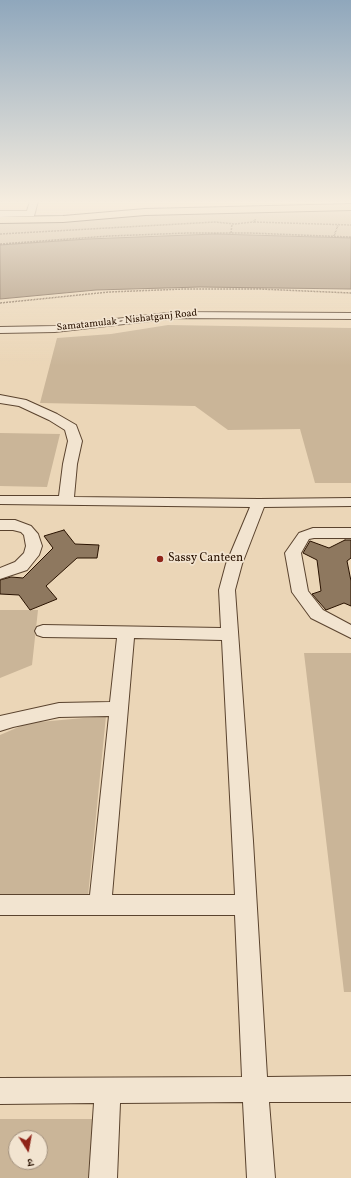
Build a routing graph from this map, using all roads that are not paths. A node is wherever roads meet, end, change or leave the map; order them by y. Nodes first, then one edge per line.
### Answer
1 (351, 316) edge
2 (351, 324) edge
3 (0, 330) edge
4 (0, 336) edge
5 (0, 399) edge
6 (0, 500) edge
7 (66, 501) junction
8 (351, 502) edge
9 (259, 503) junction
10 (0, 525) edge
11 (351, 533) edge
12 (0, 574) edge
13 (43, 631) dead end
14 (126, 632) junction
15 (351, 632) edge
16 (230, 634) junction
17 (119, 709) junction
18 (0, 724) edge
19 (0, 905) edge
20 (100, 905) junction
21 (246, 905) junction
22 (351, 1089) edge
23 (255, 1090) junction
24 (0, 1091) edge
25 (108, 1091) junction
26 (104, 1178) edge
27 (262, 1178) edge

1 - 3 street, Samatamulak - Nishatganj Road
2 - 4 street, Samatamulak - Nishatganj Road
5 - 7 street
6 - 7 street
7 - 9 street
8 - 9 street
9 - 16 street
10 - 12 street
11 - 15 street
13 - 14 street
14 - 16 street
14 - 17 street
16 - 21 street
17 - 18 street
17 - 20 street
19 - 20 street
20 - 21 street
21 - 23 street
22 - 23 street
23 - 25 street
23 - 27 street
24 - 25 street
25 - 26 street

